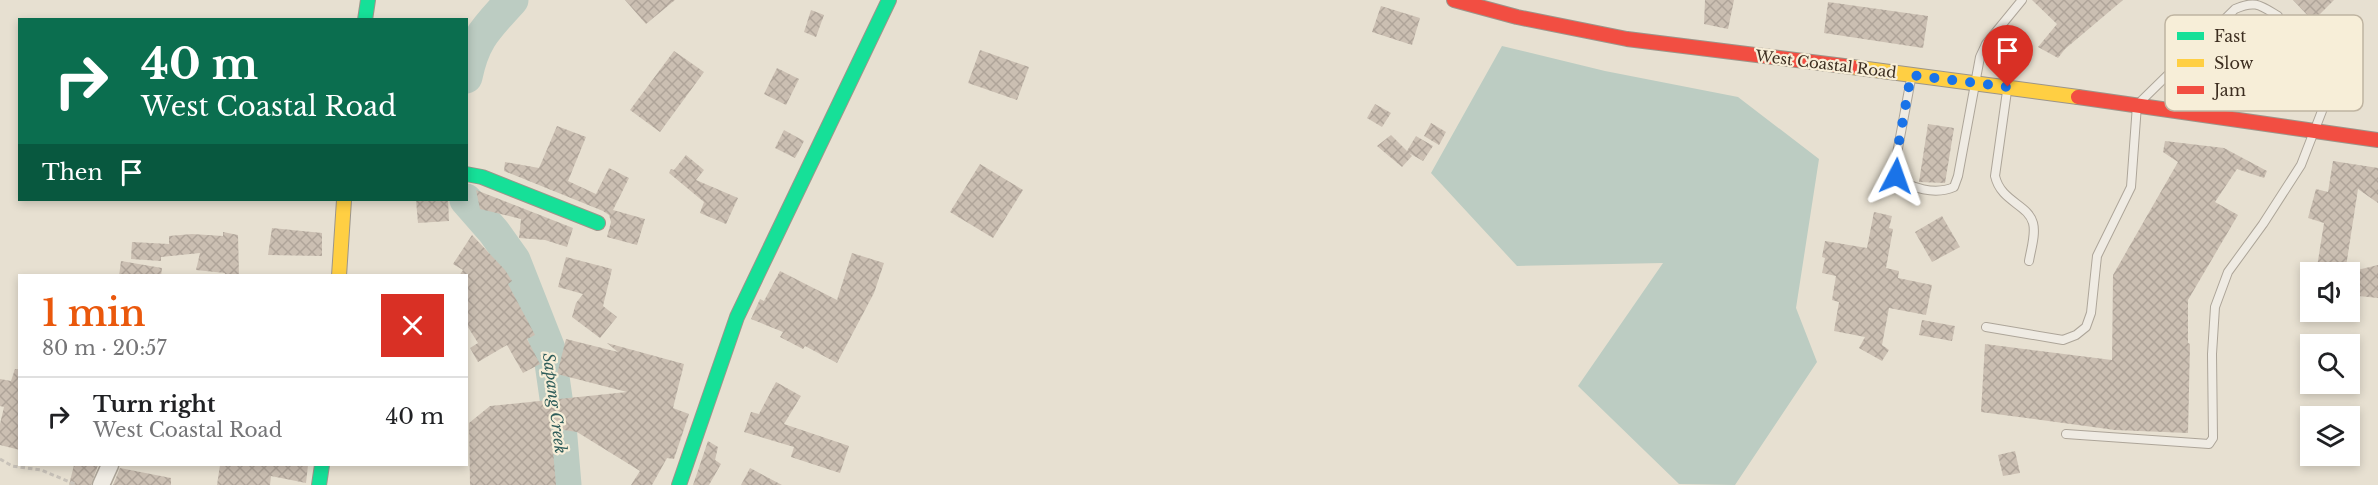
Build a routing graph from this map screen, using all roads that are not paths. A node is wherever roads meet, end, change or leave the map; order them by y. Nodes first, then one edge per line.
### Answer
1 (368, 0) edge
2 (889, 0) edge
3 (1454, 0) edge
4 (2022, 0) edge
5 (2229, 15) edge
6 (2276, 15) edge
7 (365, 18) edge
8 (1911, 75) junction
9 (2165, 78) edge
10 (1975, 84) junction
11 (2008, 87) junction
12 (2137, 105) junction
13 (2165, 109) edge
14 (2177, 111) edge
15 (2222, 111) edge
16 (2321, 111) edge
17 (2217, 117) junction
18 (2313, 132) junction
19 (2378, 140) edge
20 (468, 174) edge
21 (344, 201) edge
22 (598, 223) dead end
23 (2029, 261) dead end
24 (339, 274) edge
25 (1986, 327) dead end
26 (2066, 434) dead end
27 (110, 466) edge
28 (322, 466) edge
29 (101, 485) edge
30 (319, 485) edge
31 (679, 485) edge

1 - 7 main road
2 - 31 main road
3 - 8 main road, West Coastal Road
4 - 10 lane
5 - 6 lane
8 - 10 main road, West Coastal Road
8 - 10 lane
9 - 12 lane
10 - 11 main road, West Coastal Road
11 - 12 main road, West Coastal Road
11 - 23 lane
12 - 13 main road, West Coastal Road
12 - 25 lane
14 - 17 main road, West Coastal Road
15 - 17 lane
16 - 18 lane
17 - 18 main road, West Coastal Road
18 - 19 main road, West Coastal Road
18 - 26 lane
20 - 22 main road
21 - 24 main road
27 - 29 street
28 - 30 main road

